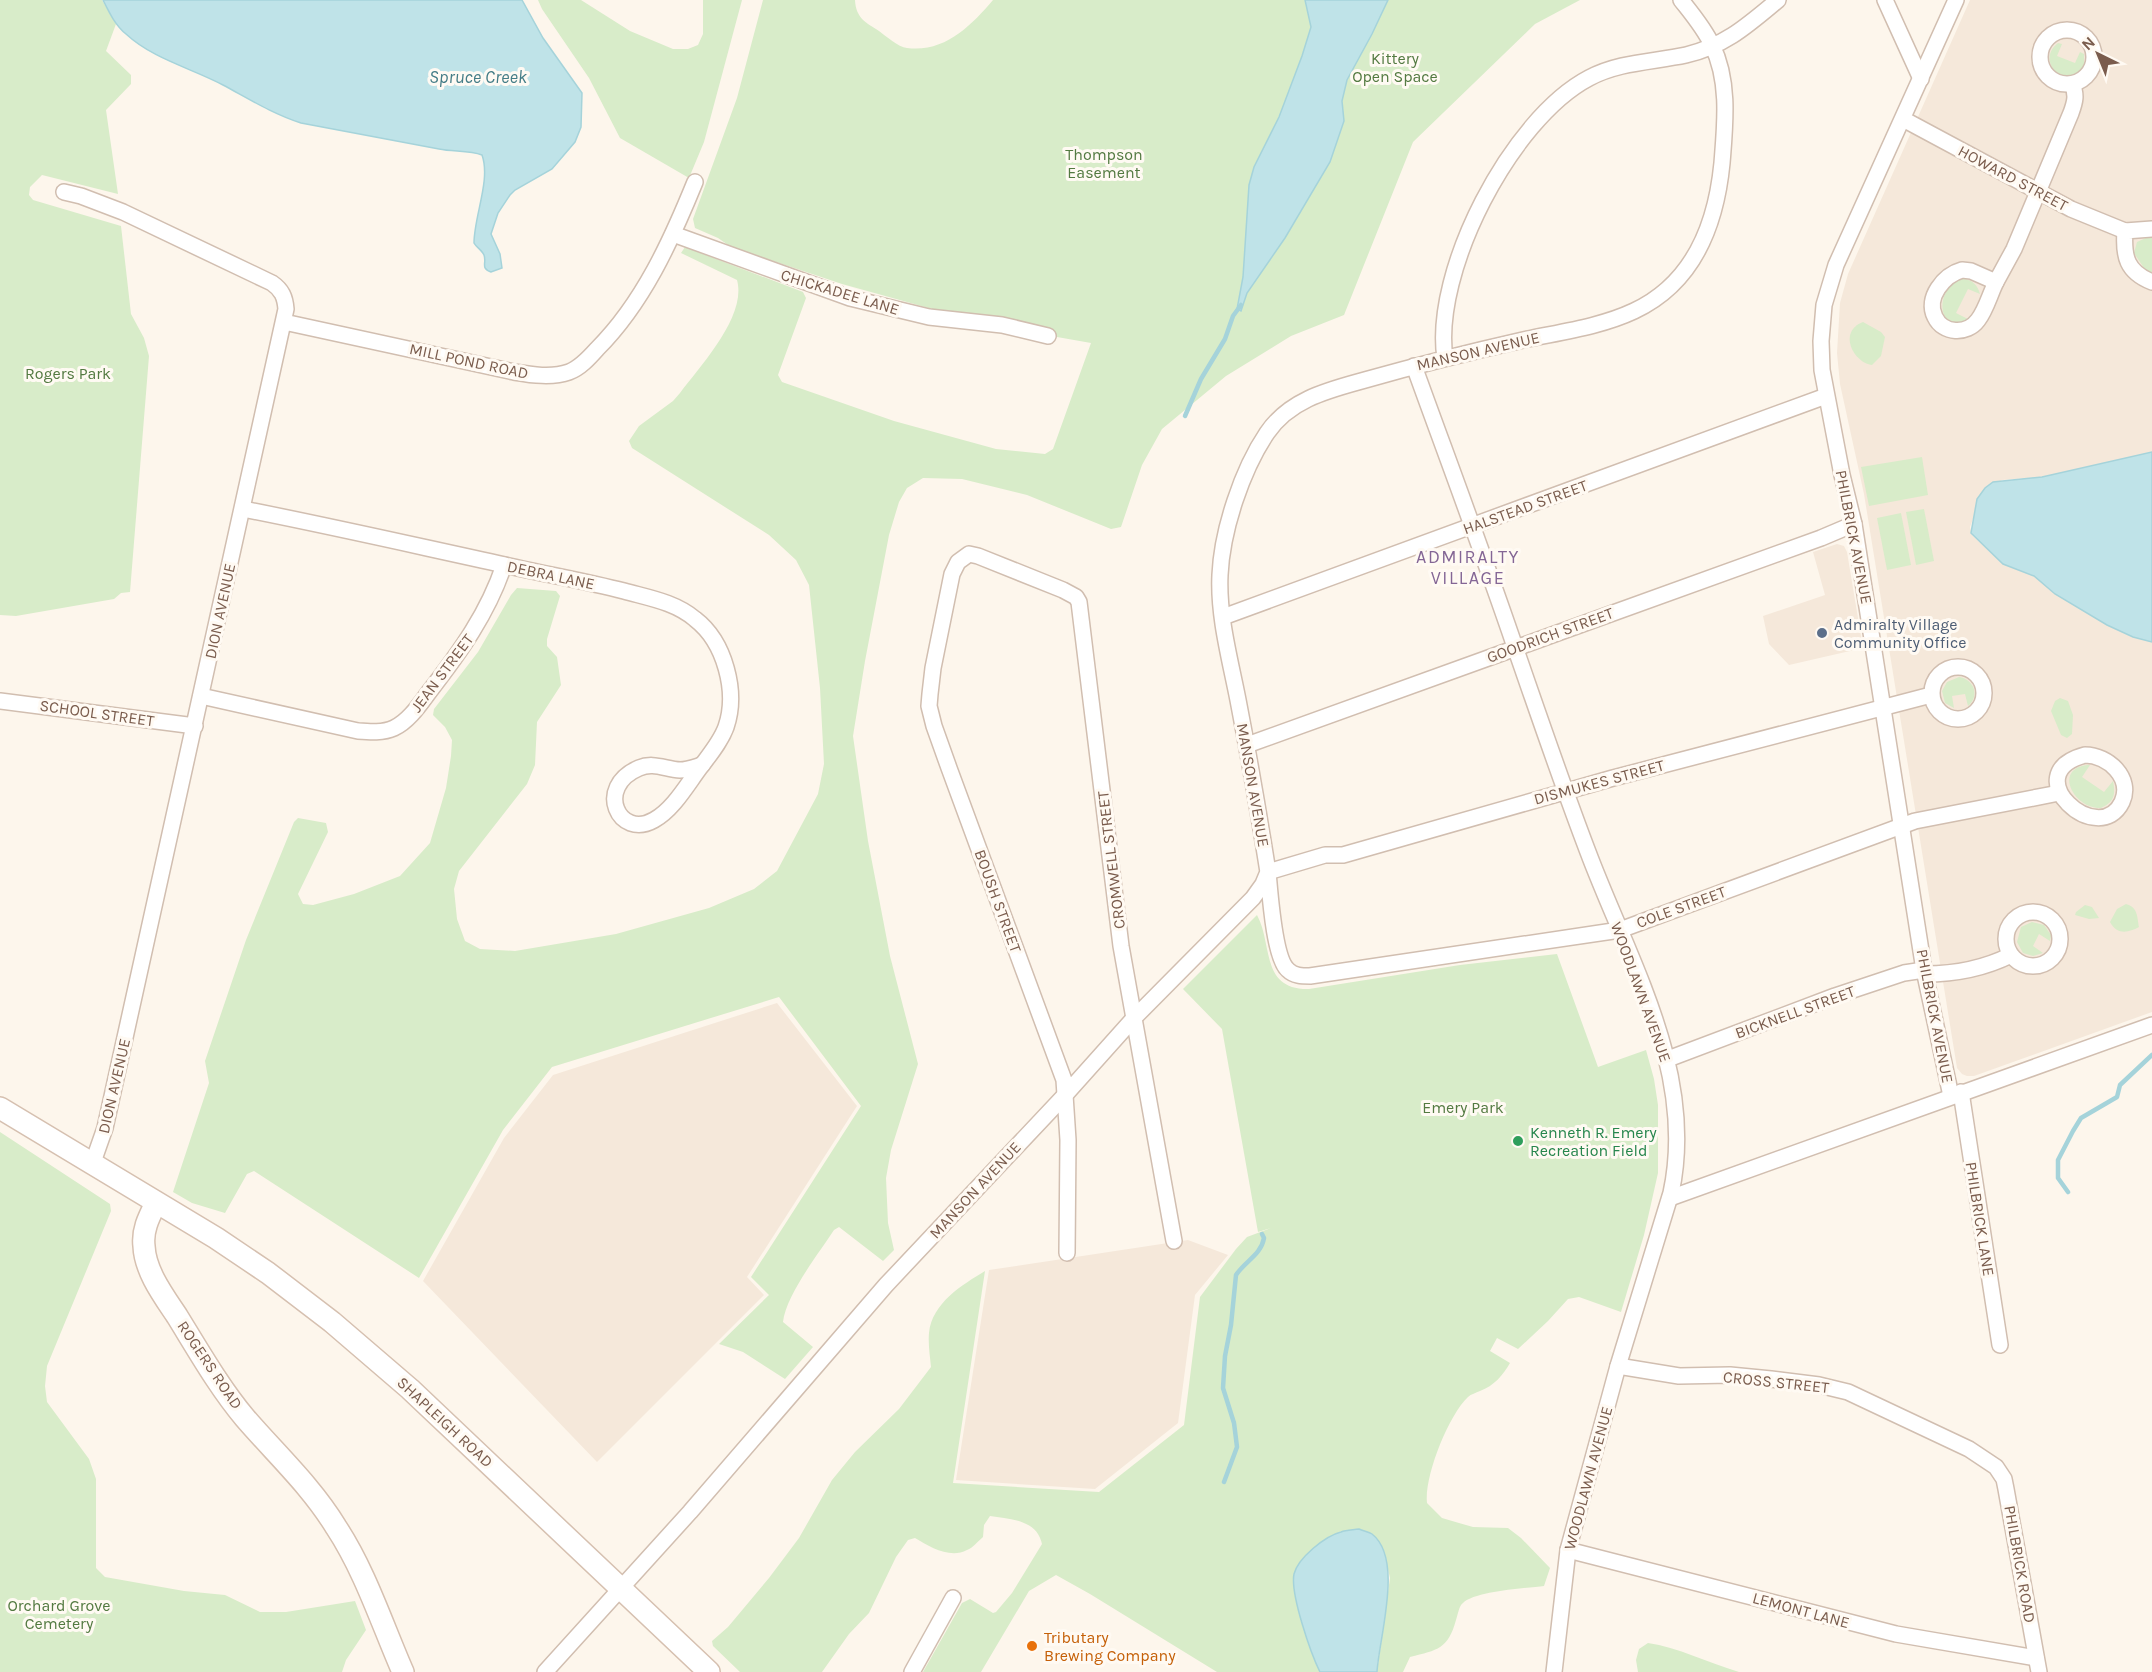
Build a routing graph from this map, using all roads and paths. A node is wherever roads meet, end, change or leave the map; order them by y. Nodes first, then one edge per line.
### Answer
1 (1681, 0) edge
2 (1778, 0) edge
3 (1885, 0) edge
4 (1956, 0) edge
5 (1713, 47) junction
6 (1921, 79) junction
7 (2072, 84) dead end
8 (1904, 118) junction
9 (695, 182) dead end
10 (2038, 191) junction
11 (64, 192) dead end
12 (2152, 229) edge
13 (2125, 231) junction
14 (673, 234) junction
15 (1996, 282) junction
16 (2152, 282) edge
17 (284, 322) junction
18 (1048, 336) dead end
19 (1445, 358) junction
20 (1414, 366) junction
21 (1826, 396) junction
22 (243, 509) junction
23 (1854, 524) junction
24 (1472, 526) junction
25 (965, 555) joint
26 (504, 565) junction
27 (1223, 617) junction
28 (1515, 647) junction
29 (1931, 695) dead end
30 (201, 696) junction
31 (0, 700) edge
32 (1883, 707) junction
33 (195, 726) junction
34 (1247, 745) junction
35 (702, 765) junction
36 (1567, 791) junction
37 (2059, 794) junction
38 (1902, 825) junction
39 (1268, 872) junction
40 (1620, 930) junction
41 (2011, 955) dead end
42 (1925, 972) junction
43 (1134, 1018) junction
44 (2150, 1025) edge
45 (1668, 1059) junction
46 (1066, 1094) junction
47 (1956, 1094) junction
48 (0, 1108) edge
49 (92, 1165) junction
50 (1670, 1198) junction
51 (156, 1203) junction
52 (1174, 1241) dead end
53 (1067, 1253) dead end
54 (2000, 1345) dead end
55 (1618, 1366) junction
56 (1989, 1462) joint
57 (1568, 1550) junction
58 (621, 1588) junction
59 (953, 1599) dead end
60 (2037, 1665) edge
61 (403, 1672) edge
62 (545, 1672) edge
63 (709, 1672) edge
64 (912, 1672) edge
65 (1554, 1672) edge

1 - 5 street, MANSON AVENUE
2 - 5 street
3 - 6 street
4 - 6 street, PHILBRICK AVENUE
5 - 19 street
5 - 19 street, MANSON AVENUE
6 - 8 street, PHILBRICK AVENUE
7 - 10 street
8 - 10 street, HOWARD STREET
8 - 21 street, PHILBRICK AVENUE
9 - 14 street, MILL POND ROAD
10 - 13 street, HOWARD STREET
10 - 15 street
11 - 17 street, DION AVENUE
12 - 13 street, HOWARD STREET
13 - 16 street
14 - 17 street, MILL POND ROAD
14 - 18 street, CHICKADEE LANE
15 - 15 street
17 - 22 street, DION AVENUE
19 - 20 street, MANSON AVENUE
20 - 24 street, WOODLAWN AVENUE
20 - 27 street, MANSON AVENUE
21 - 23 street, PHILBRICK AVENUE
21 - 24 street, HALSTEAD STREET
22 - 26 street, DEBRA LANE
22 - 30 street, DION AVENUE
23 - 28 street, GOODRICH STREET
23 - 32 street, PHILBRICK AVENUE
24 - 27 street, HALSTEAD STREET
24 - 28 street, WOODLAWN AVENUE
25 - 43 street, CROMWELL STREET
25 - 46 street, BOUSH STREET
26 - 30 street, JEAN STREET
26 - 35 street, DEBRA LANE
27 - 34 street, MANSON AVENUE
28 - 34 street, GOODRICH STREET
28 - 36 street, WOODLAWN AVENUE
29 - 32 street, DISMUKES STREET
30 - 33 street, DION AVENUE
31 - 33 street, SCHOOL STREET
32 - 36 street, DISMUKES STREET
32 - 38 street, PHILBRICK AVENUE
33 - 49 street, DION AVENUE
34 - 39 street, MANSON AVENUE
35 - 35 street, DEBRA LANE
36 - 39 street, DISMUKES STREET
36 - 40 street, WOODLAWN AVENUE
37 - 37 street
37 - 38 street, COLE STREET
38 - 40 street, COLE STREET
38 - 42 street, PHILBRICK AVENUE
39 - 40 street, COLE STREET
39 - 43 street, MANSON AVENUE
40 - 45 street, WOODLAWN AVENUE
41 - 42 street, BICKNELL STREET
42 - 45 street, BICKNELL STREET
42 - 47 street, PHILBRICK AVENUE
43 - 46 street, MANSON AVENUE
43 - 52 street, CROMWELL STREET
44 - 47 street
45 - 50 street, WOODLAWN AVENUE
46 - 53 street, BOUSH STREET
46 - 58 street, MANSON AVENUE
47 - 50 street
47 - 54 street, PHILBRICK LANE
48 - 49 main road
49 - 51 main road
50 - 55 street, WOODLAWN AVENUE
51 - 58 main road, SHAPLEIGH ROAD
51 - 61 main road, ROGERS ROAD
55 - 56 street, CROSS STREET
55 - 57 street, WOODLAWN AVENUE
56 - 60 street, PHILBRICK ROAD
57 - 60 street, LEMONT LANE
57 - 65 street, WOODLAWN AVENUE
58 - 62 street, MANSON AVENUE
58 - 63 main road, SHAPLEIGH ROAD
59 - 64 street

